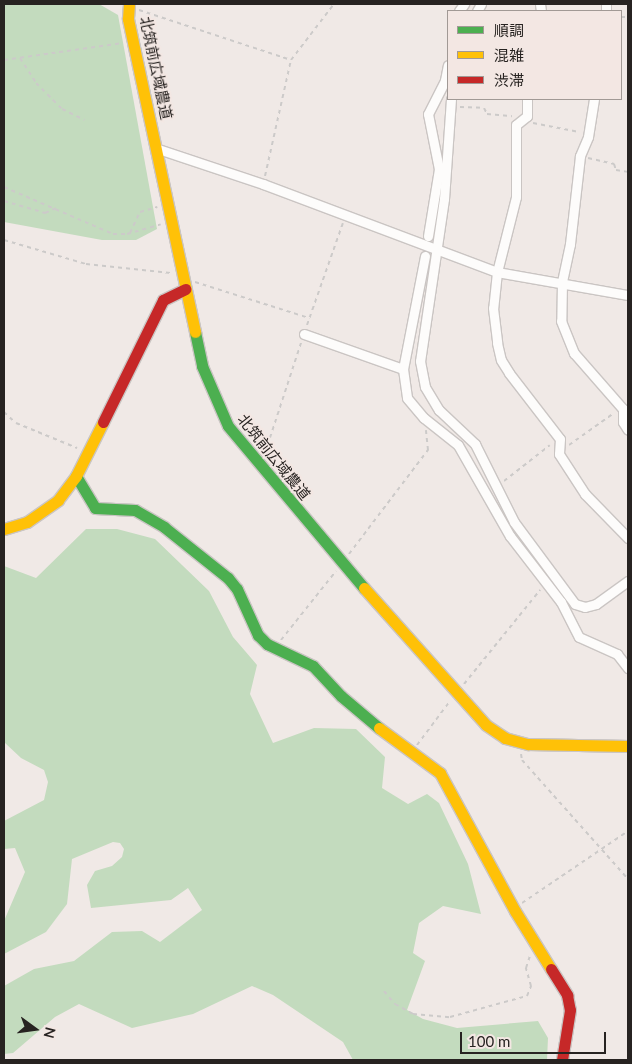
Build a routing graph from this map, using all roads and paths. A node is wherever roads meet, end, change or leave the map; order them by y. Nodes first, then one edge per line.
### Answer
1 (334, 4) edge
2 (129, 5) edge
3 (133, 42) junction
4 (20, 58) junction
5 (4, 60) edge
6 (291, 60) junction
7 (447, 70) edge
8 (451, 100) edge
9 (528, 100) edge
10 (594, 100) edge
11 (85, 120) dead end
12 (158, 149) junction
13 (580, 156) junction
14 (628, 172) edge
15 (263, 184) junction
16 (4, 187) edge
17 (4, 201) edge
18 (170, 205) junction
19 (56, 208) junction
20 (173, 222) junction
21 (130, 233) junction
22 (428, 236) dead end
23 (4, 240) edge
24 (435, 251) junction
25 (425, 256) dead end
26 (497, 272) junction
27 (185, 281) junction
28 (562, 282) junction
29 (628, 295) edge
30 (310, 318) dead end
31 (304, 334) dead end
32 (403, 369) junction
33 (623, 409) junction
34 (4, 412) edge
35 (445, 416) junction
36 (424, 418) junction
37 (437, 428) junction
38 (628, 430) edge
39 (560, 439) junction
40 (89, 451) junction
41 (559, 454) junction
42 (76, 476) junction
43 (496, 488) junction
44 (4, 529) edge
45 (628, 538) edge
46 (343, 563) junction
47 (628, 581) edge
48 (546, 583) junction
49 (276, 646) junction
50 (628, 668) edge
51 (458, 692) junction
52 (520, 742) junction
53 (628, 746) edge
54 (411, 753) junction
55 (628, 831) edge
56 (601, 848) junction
57 (628, 879) edge
58 (514, 908) junction
59 (537, 949) junction
60 (384, 991) dead end
61 (562, 1060) edge

1 - 6 path
2 - 3 street, 北筑前広域農道
2 - 6 path
3 - 4 path
3 - 12 street, 北筑前広域農道
4 - 5 path
4 - 11 path
6 - 15 path
7 - 22 street
8 - 24 street
9 - 26 street
10 - 13 street
12 - 15 street
12 - 18 street, 北筑前広域農道
13 - 14 path
13 - 28 street
15 - 24 street
16 - 19 path
17 - 19 path
18 - 20 street, 北筑前広域農道
18 - 21 path
19 - 21 path
20 - 21 path
20 - 27 street, 北筑前広域農道
23 - 27 path
24 - 26 street
24 - 35 street
25 - 32 street
26 - 28 street
26 - 39 street
27 - 30 path
27 - 40 street
27 - 46 street, 北筑前広域農道
28 - 29 street
28 - 33 street
31 - 32 street
32 - 36 street
33 - 38 street
33 - 41 path
34 - 40 path
35 - 37 street
35 - 43 street
36 - 37 street
36 - 46 path
37 - 48 street
39 - 41 street
39 - 43 path
40 - 42 street
41 - 45 street
42 - 44 street
42 - 49 street
43 - 47 street
46 - 49 path
46 - 51 street, 北筑前広域農道
48 - 50 street
48 - 51 path
49 - 54 street
51 - 52 street, 北筑前広域農道
51 - 54 path
52 - 53 street, 北筑前広域農道
52 - 56 path
54 - 58 street
55 - 56 path
56 - 57 path
56 - 58 path
58 - 59 street
59 - 60 path
59 - 61 street

